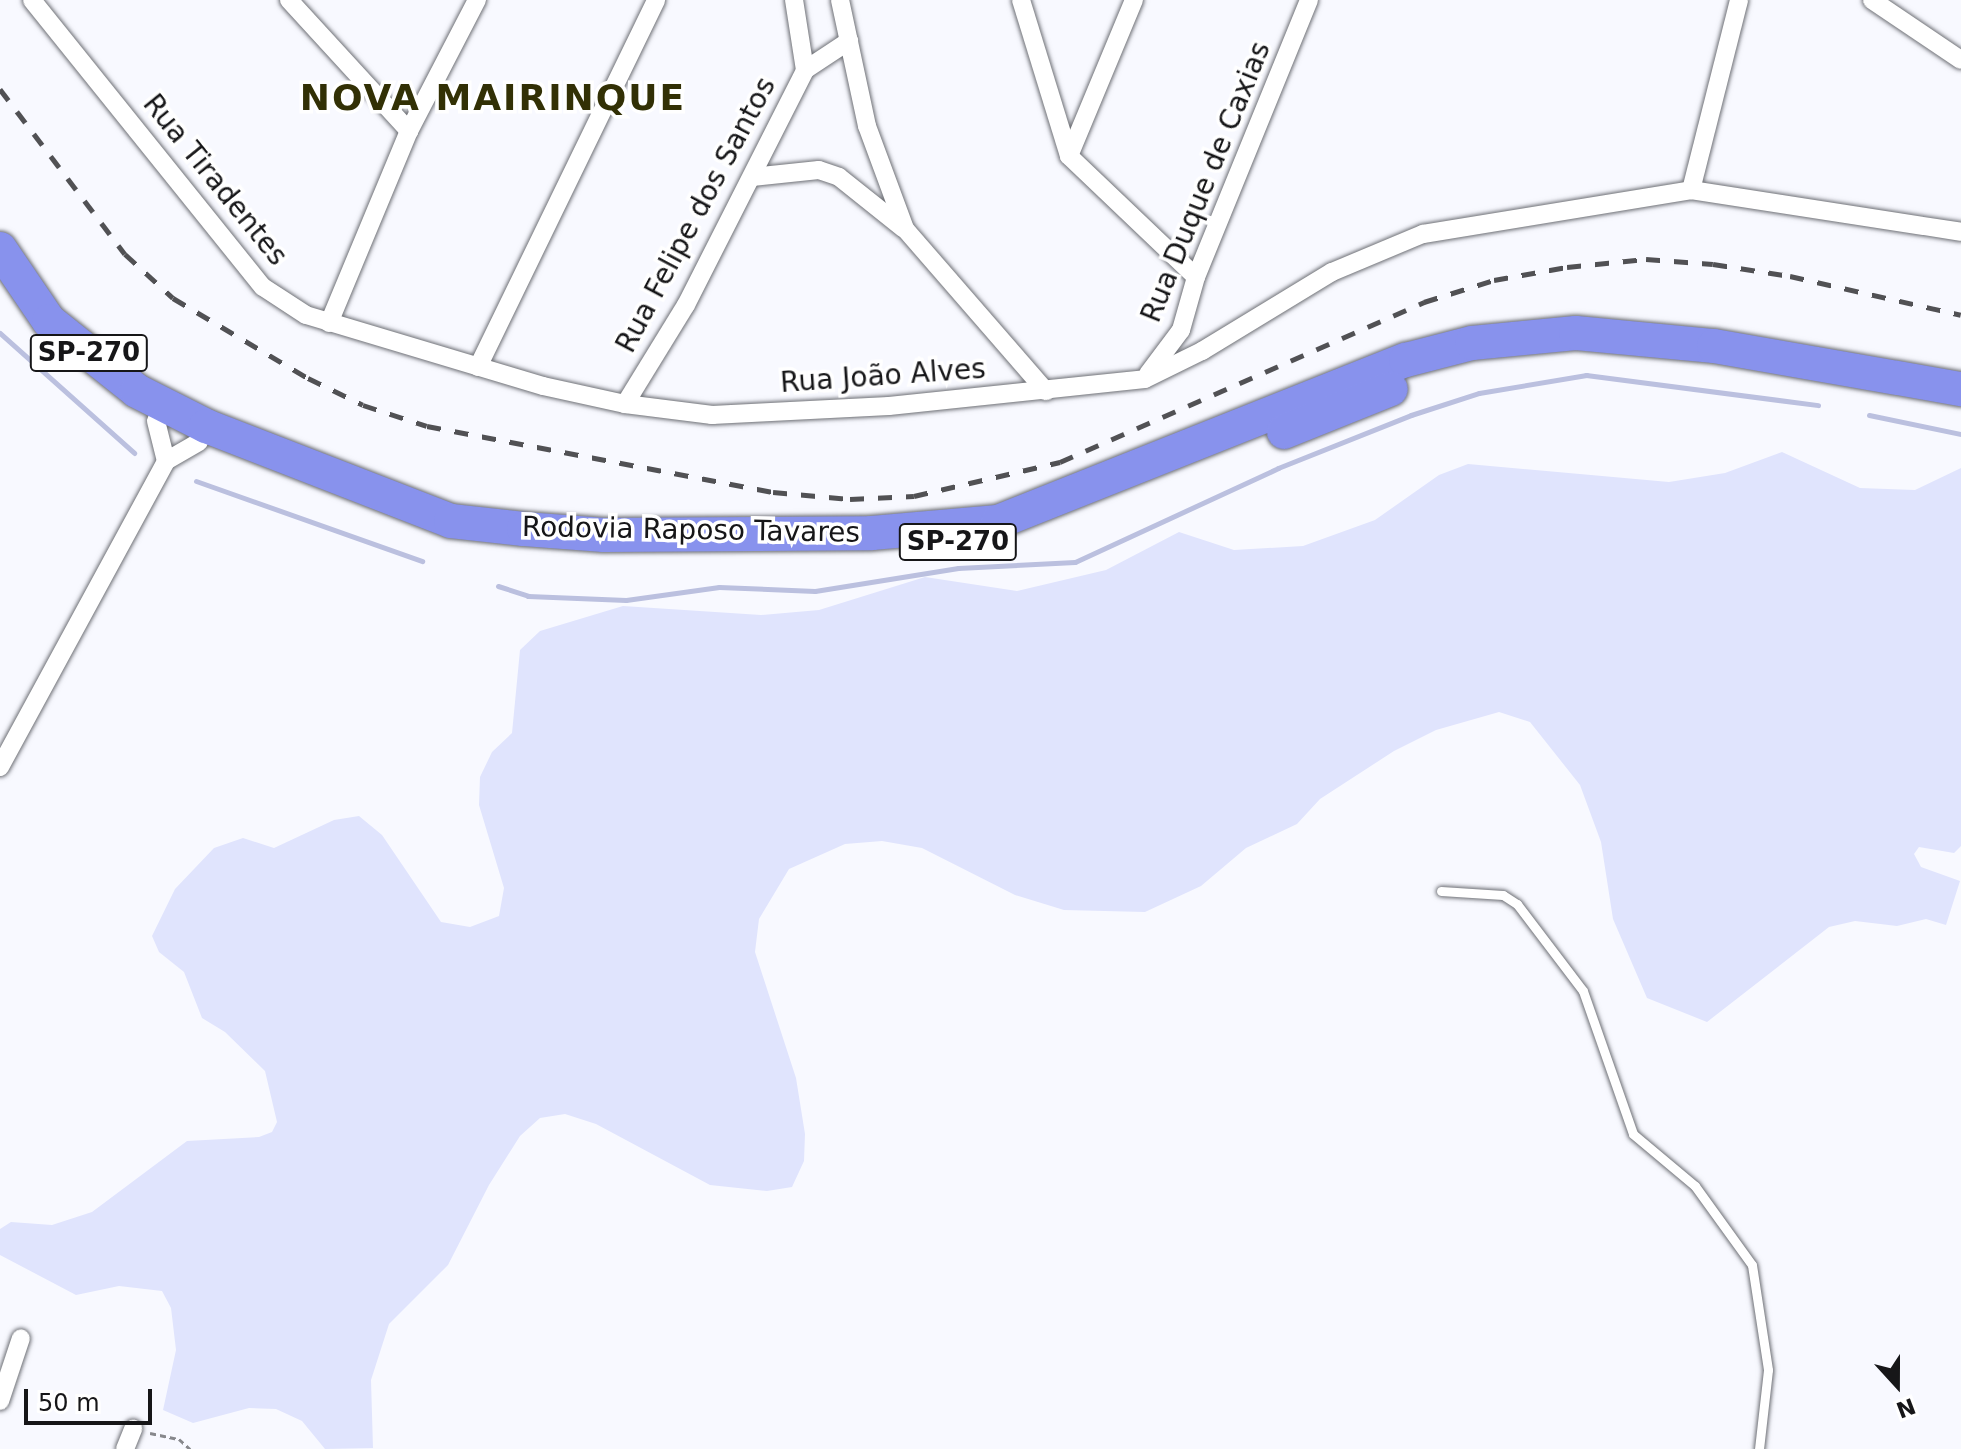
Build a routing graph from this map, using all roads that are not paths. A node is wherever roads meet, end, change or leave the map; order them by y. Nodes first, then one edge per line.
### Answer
1 (32, 0) edge
2 (289, 0) edge
3 (477, 0) edge
4 (656, 0) edge
5 (794, 0) edge
6 (840, 0) edge
7 (1021, 0) edge
8 (1134, 0) edge
9 (1309, 0) edge
10 (1739, 0) edge
11 (1872, 0) edge
12 (849, 41) junction
13 (1961, 60) edge
14 (805, 70) junction
15 (409, 131) junction
16 (1069, 156) junction
17 (752, 177) junction
18 (1691, 190) junction
19 (905, 229) junction
20 (1961, 232) edge
21 (0, 249) edge
22 (1196, 277) junction
23 (0, 282) edge
24 (329, 323) junction
25 (478, 367) junction
26 (1145, 379) junction
27 (1961, 389) edge
28 (1046, 391) junction
29 (625, 404) junction
30 (1961, 407) edge
31 (156, 421) junction
32 (199, 442) junction
33 (166, 461) junction
34 (0, 767) edge
35 (1441, 891) dead end
36 (21, 1338) dead end
37 (0, 1401) edge
38 (133, 1429) road end
39 (125, 1449) edge
40 (1759, 1449) edge

1 - 24 street, Rua Tiradentes
2 - 15 street
3 - 15 street
4 - 25 street
5 - 14 street, Rua Felipe dos Santos
6 - 12 street
7 - 16 street
8 - 16 street
9 - 22 street, Rua Duque de Caxias
10 - 18 street
11 - 13 street
12 - 14 street
12 - 19 street
14 - 17 street, Rua Felipe dos Santos
15 - 24 street
16 - 22 street
17 - 19 street
17 - 29 street, Rua Felipe dos Santos
18 - 20 street
18 - 26 street
19 - 28 street
21 - 27 highway, Rodovia Raposo Tavares / SP-270
22 - 26 street, Rua Duque de Caxias
23 - 31 highway, Rodovia Raposo Tavares / SP-270
24 - 25 street, Rua Tiradentes
25 - 29 street, Rua Tiradentes
26 - 28 street, Rua João Alves
28 - 29 street, Rua João Alves
30 - 32 highway, Rodovia Raposo Tavares / SP-270
31 - 32 highway, Rodovia Raposo Tavares / SP-270
31 - 33 street
32 - 33 street
33 - 34 street
35 - 40 lane
36 - 37 street
38 - 39 street

